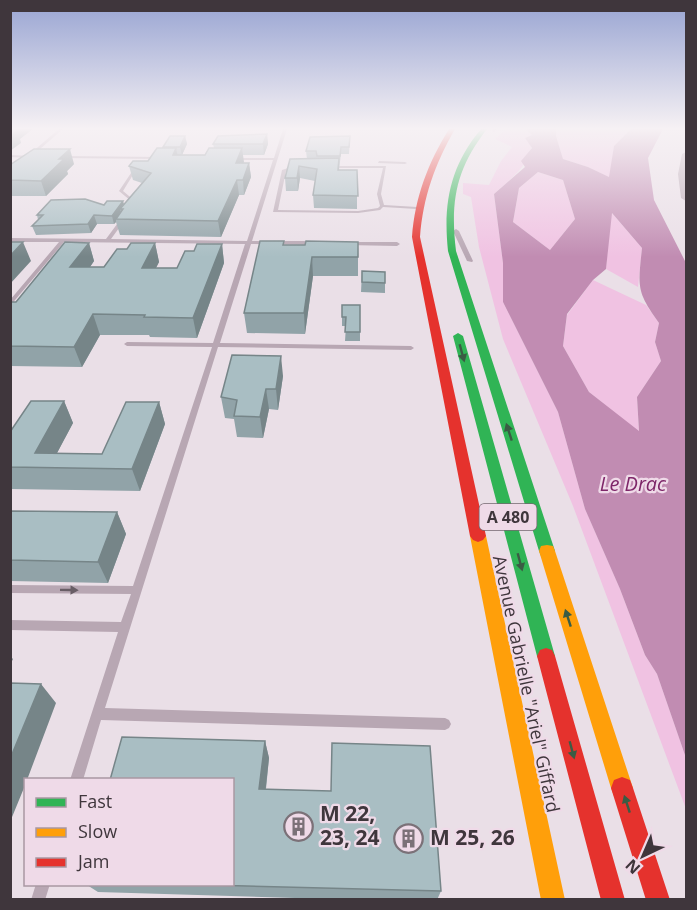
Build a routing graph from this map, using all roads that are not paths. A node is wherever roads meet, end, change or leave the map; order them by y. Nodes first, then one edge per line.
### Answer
1 (133, 171) edge
2 (272, 171) edge
3 (284, 171) edge
4 (384, 171) edge
5 (427, 171) edge
6 (443, 171) edge
7 (455, 171) edge
8 (685, 183) edge
9 (687, 198) edge
10 (382, 206) junction
11 (417, 208) junction
12 (440, 212) junction
13 (10, 240) edge
14 (63, 240) junction
15 (107, 241) junction
16 (249, 243) junction
17 (328, 244) edge
18 (340, 244) edge
19 (397, 244) dead end
20 (470, 261) dead end
21 (10, 304) edge
22 (454, 323) dead end
23 (127, 344) dead end
24 (215, 344) junction
25 (411, 348) dead end
26 (10, 589) edge
27 (136, 590) junction
28 (10, 625) edge
29 (125, 627) junction
30 (97, 714) junction
31 (445, 724) dead end
32 (77, 778) edge
33 (553, 900) edge
34 (613, 900) edge
35 (658, 900) edge

1 - 15 lane
2 - 16 lane
3 - 10 lane
4 - 10 lane
5 - 11 main road, Avenue Gabrielle "Ariel" Giffard
6 - 12 main road, A 480
7 - 12 main road, A 480
8 - 9 street
10 - 11 lane
11 - 33 main road, Avenue Gabrielle "Ariel" Giffard
12 - 20 lane
35 -> 12 main road, A 480
13 - 14 lane
14 - 15 lane
14 - 21 lane
15 - 16 lane
16 - 17 lane
16 - 24 lane
18 - 19 lane
22 -> 34 main road, A 480
23 - 24 lane
24 - 25 lane
24 - 27 lane
26 -> 27 lane
27 - 29 lane
28 - 29 lane
29 - 30 lane
30 - 31 lane
30 - 32 lane

